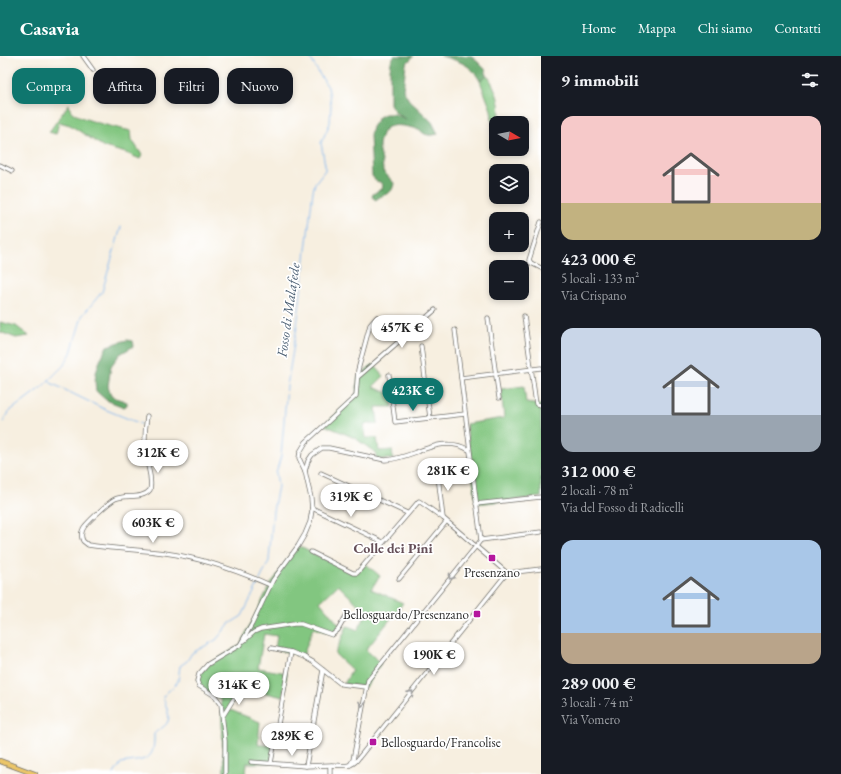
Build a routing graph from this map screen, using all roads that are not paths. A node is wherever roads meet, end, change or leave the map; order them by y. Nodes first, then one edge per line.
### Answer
1 (83, 56) edge
2 (93, 70) dead end
3 (0, 166) edge
4 (12, 171) dead end
5 (541, 222) edge
6 (541, 268) edge
7 (435, 310) dead end
8 (524, 316) dead end
9 (377, 317) dead end
10 (488, 318) dead end
11 (455, 330) dead end
12 (421, 346) dead end
13 (541, 368) edge
14 (531, 369) junction
15 (496, 374) junction
16 (389, 375) dead end
17 (358, 377) junction
18 (461, 378) junction
19 (499, 398) dead end
20 (541, 405) edge
21 (465, 414) junction
22 (147, 416) dead end
23 (430, 418) junction
24 (469, 450) junction
25 (437, 468) dead end
26 (305, 471) junction
27 (321, 473) dead end
28 (541, 497) edge
29 (476, 504) junction
30 (312, 508) junction
31 (407, 513) junction
32 (444, 520) junction
33 (541, 532) edge
34 (480, 540) junction
35 (383, 542) junction
36 (476, 546) junction
37 (312, 552) dead end
38 (541, 569) edge
39 (507, 573) junction
40 (399, 578) dead end
41 (270, 585) junction
42 (346, 616) dead end
43 (240, 645) junction
44 (271, 648) dead end
45 (291, 652) junction
46 (323, 670) junction
47 (366, 686) junction
48 (241, 687) dead end
49 (223, 717) junction
50 (353, 755) junction
51 (358, 759) junction
52 (0, 760) edge
53 (251, 762) dead end
54 (271, 763) junction
55 (331, 765) junction
56 (350, 765) junction
57 (306, 766) junction
58 (35, 774) edge
59 (225, 774) edge
60 (330, 774) edge

1 - 2 street
3 - 4 street
5 - 6 street
7 - 17 street
8 - 14 street
9 - 17 street
10 - 15 street
11 - 18 street
12 - 23 street
13 - 14 street
14 - 15 street
14 - 20 street
15 - 18 street
15 - 19 street
16 - 23 street
17 - 26 street
18 - 21 street
21 - 23 street
21 - 24 street
22 - 41 street
24 - 26 street
24 - 29 street
25 - 32 street
26 - 30 street
27 - 31 street
28 - 29 street
29 - 34 street
30 - 35 street
30 - 41 street
31 - 32 street
31 - 35 street
32 - 36 street
32 - 40 street
33 - 34 street
34 - 36 street
35 - 37 street
36 - 39 street
36 -> 47 street
38 - 39 street
51 -> 39 street
41 - 43 street
42 - 43 street
43 - 49 street
44 - 45 street
45 - 46 street
45 - 54 street
46 - 47 street
46 - 57 street
47 -> 50 street
48 - 49 street
49 - 59 street
50 - 51 street
50 - 56 street
51 - 56 street
52 - 58 main road
53 - 54 street
54 - 57 street
55 - 56 street
55 - 57 street
55 - 60 street

